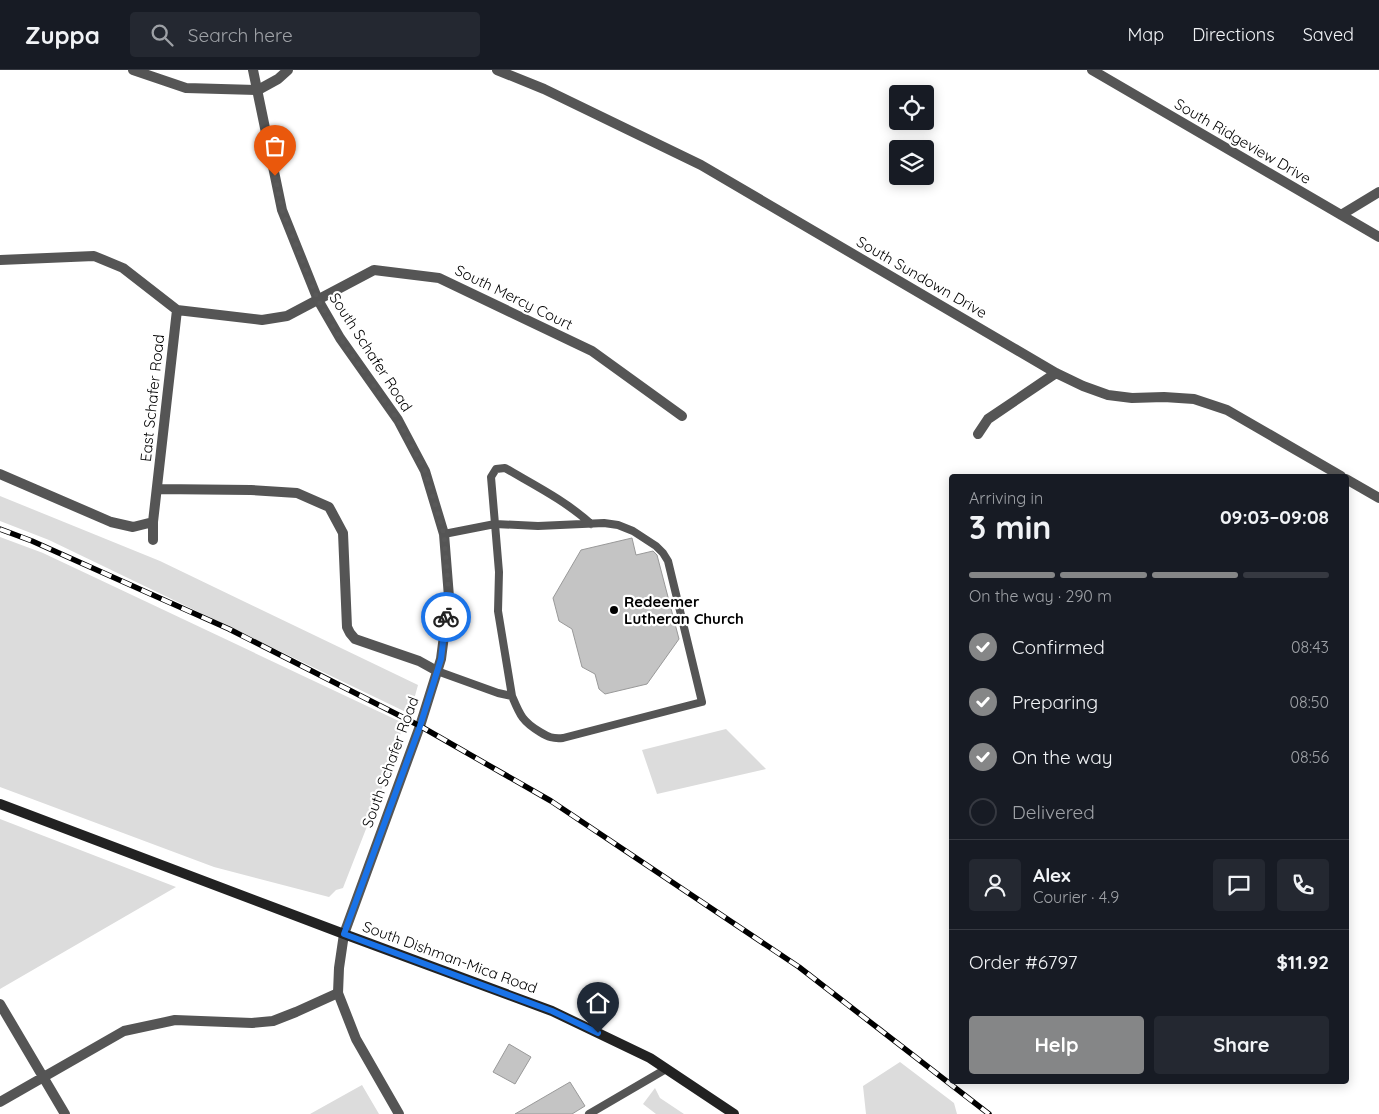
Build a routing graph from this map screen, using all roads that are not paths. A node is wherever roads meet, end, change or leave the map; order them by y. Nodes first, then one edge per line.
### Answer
1 (133, 70) edge
2 (253, 70) edge
3 (288, 70) edge
4 (497, 70) edge
5 (1092, 70) edge
6 (258, 90) junction
7 (1379, 192) edge
8 (1341, 215) junction
9 (1379, 237) edge
10 (0, 260) edge
11 (318, 300) junction
12 (177, 310) junction
13 (1056, 373) junction
14 (682, 416) dead end
15 (978, 434) dead end
16 (0, 474) edge
17 (1338, 474) edge
18 (1349, 481) edge
19 (157, 489) junction
20 (1379, 498) edge
21 (153, 522) junction
22 (495, 524) junction
23 (591, 524) junction
24 (444, 534) junction
25 (153, 540) dead end
26 (438, 671) junction
27 (512, 696) junction
28 (0, 804) edge
29 (344, 934) junction
30 (338, 993) junction
31 (0, 1004) edge
32 (666, 1069) junction
33 (44, 1078) junction
34 (0, 1102) edge
35 (65, 1114) edge
36 (399, 1114) edge
37 (589, 1114) edge
38 (734, 1114) edge

1 - 6 street
2 - 6 street, South Schafer Road
3 - 6 street
4 - 13 street, South Sundown Drive
5 - 8 street, South Ridgeview Drive
6 - 11 street, South Schafer Road
7 - 8 street
8 - 9 street, South Ridgeview Drive
10 - 12 street
11 - 12 street, South Mercy Court
11 - 14 street, South Mercy Court
11 - 24 street, South Schafer Road
12 - 19 street, East Schafer Road
13 - 15 street
13 - 17 street, South Sundown Drive
16 - 21 street
18 - 20 street
19 - 21 street, East Schafer Road
19 - 26 street
21 - 25 street, East Schafer Road
22 - 23 lane
22 - 23 lane
22 - 24 lane
22 - 27 lane
23 - 27 lane
24 - 26 street, South Schafer Road
26 - 27 lane
26 - 29 street, South Schafer Road
28 - 29 main road, South Dishman-Mica Road
29 - 30 street, South Schafer Road
29 - 32 main road, South Dishman-Mica Road
30 - 33 street
30 - 36 street
31 - 33 street
32 - 37 lane
32 - 38 main road, South Dishman-Mica Road
33 - 34 street
33 - 35 street

